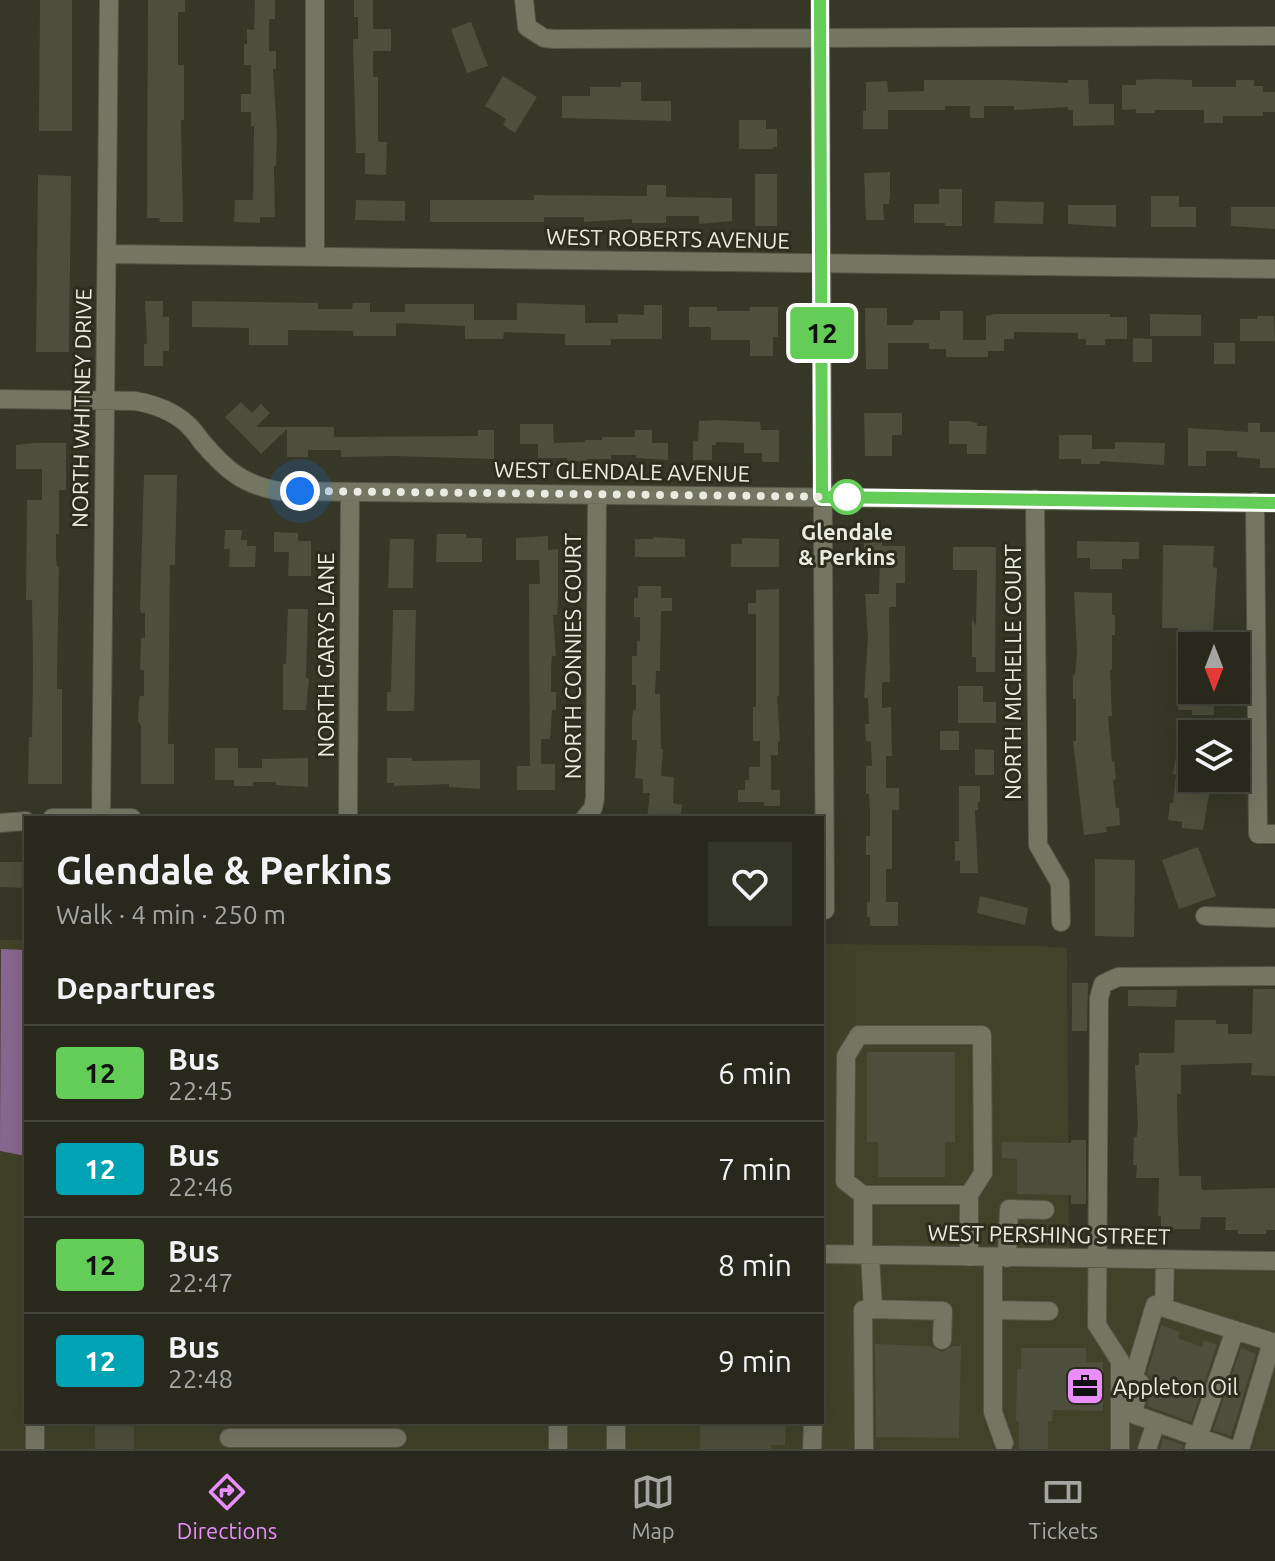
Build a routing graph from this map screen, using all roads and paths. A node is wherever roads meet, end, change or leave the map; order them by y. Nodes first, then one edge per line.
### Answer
1 (109, 0) edge
2 (315, 0) edge
3 (524, 0) edge
4 (820, 0) edge
5 (1275, 36) edge
6 (820, 39) junction
7 (108, 254) junction
8 (315, 257) junction
9 (822, 264) junction
10 (1275, 269) edge
11 (0, 399) edge
12 (105, 400) junction
13 (350, 492) junction
14 (597, 495) junction
15 (822, 497) junction
16 (1035, 499) junction
17 (1255, 502) junction
18 (1275, 503) edge
19 (1266, 684) edge
20 (101, 816) edge
21 (348, 816) edge
22 (587, 816) edge
23 (24, 821) edge
24 (0, 823) edge
25 (1266, 834) edge
26 (825, 910) dead end
27 (1205, 916) dead end
28 (1275, 918) edge
29 (1061, 922) dead end
30 (1275, 976) edge
31 (863, 1195) junction
32 (969, 1195) junction
33 (1045, 1210) dead end
34 (824, 1254) edge
35 (867, 1255) junction
36 (969, 1257) junction
37 (1000, 1258) junction
38 (1096, 1259) junction
39 (1165, 1260) junction
40 (1275, 1261) edge
41 (1164, 1308) junction
42 (873, 1309) junction
43 (995, 1310) junction
44 (1049, 1311) dead end
45 (1235, 1330) junction
46 (942, 1340) dead end
47 (1156, 1422) junction
48 (35, 1424) edge
49 (558, 1424) edge
50 (616, 1424) edge
51 (813, 1424) edge
52 (397, 1436) edge
53 (229, 1438) dead end
54 (1004, 1443) dead end
55 (1196, 1443) edge
56 (35, 1449) edge
57 (558, 1449) edge
58 (616, 1449) edge
59 (812, 1449) edge
60 (864, 1449) edge
61 (1120, 1449) edge
62 (1147, 1449) edge
63 (1231, 1449) edge
64 (1240, 1449) edge

1 - 7 street, NORTH WHITNEY DRIVE
2 - 8 street
3 - 6 street
4 - 6 street
5 - 6 street
6 - 9 street
7 - 8 street, WEST ROBERTS AVENUE
7 - 12 street, NORTH WHITNEY DRIVE
8 - 9 street, WEST ROBERTS AVENUE
9 - 10 street, WEST ROBERTS AVENUE
9 - 15 street
11 - 12 street, WEST GLENDALE AVENUE
12 - 13 street, WEST GLENDALE AVENUE
12 - 20 street, NORTH WHITNEY DRIVE
13 - 14 street, WEST GLENDALE AVENUE
13 - 21 street, NORTH GARYS LANE
14 - 15 street, WEST GLENDALE AVENUE
14 - 22 street, NORTH CONNIES COURT
15 - 16 street, WEST GLENDALE AVENUE
15 - 26 street
16 - 17 street, WEST GLENDALE AVENUE
16 - 29 street, NORTH MICHELLE COURT
17 - 18 street, WEST GLENDALE AVENUE
17 - 19 street
19 - 25 street
23 - 24 street
27 - 28 street
30 - 38 street
31 - 32 street
31 - 32 street
31 - 35 street
32 - 36 street
33 - 37 street
34 - 35 street, WEST PERSHING STREET
35 - 36 street, WEST PERSHING STREET
35 - 42 street
36 - 37 street, WEST PERSHING STREET
37 - 38 street, WEST PERSHING STREET
37 - 43 street
38 - 39 street, WEST PERSHING STREET
38 - 61 street
39 - 40 street, WEST PERSHING STREET
39 - 41 street
41 - 45 street
41 - 47 street
42 - 46 street
42 - 60 street
43 - 44 street
43 - 54 street
45 - 55 street
45 - 64 street
47 - 55 street
47 - 62 street
48 - 56 street
49 - 57 street
50 - 58 street
51 - 59 street
52 - 53 street
55 - 63 street

